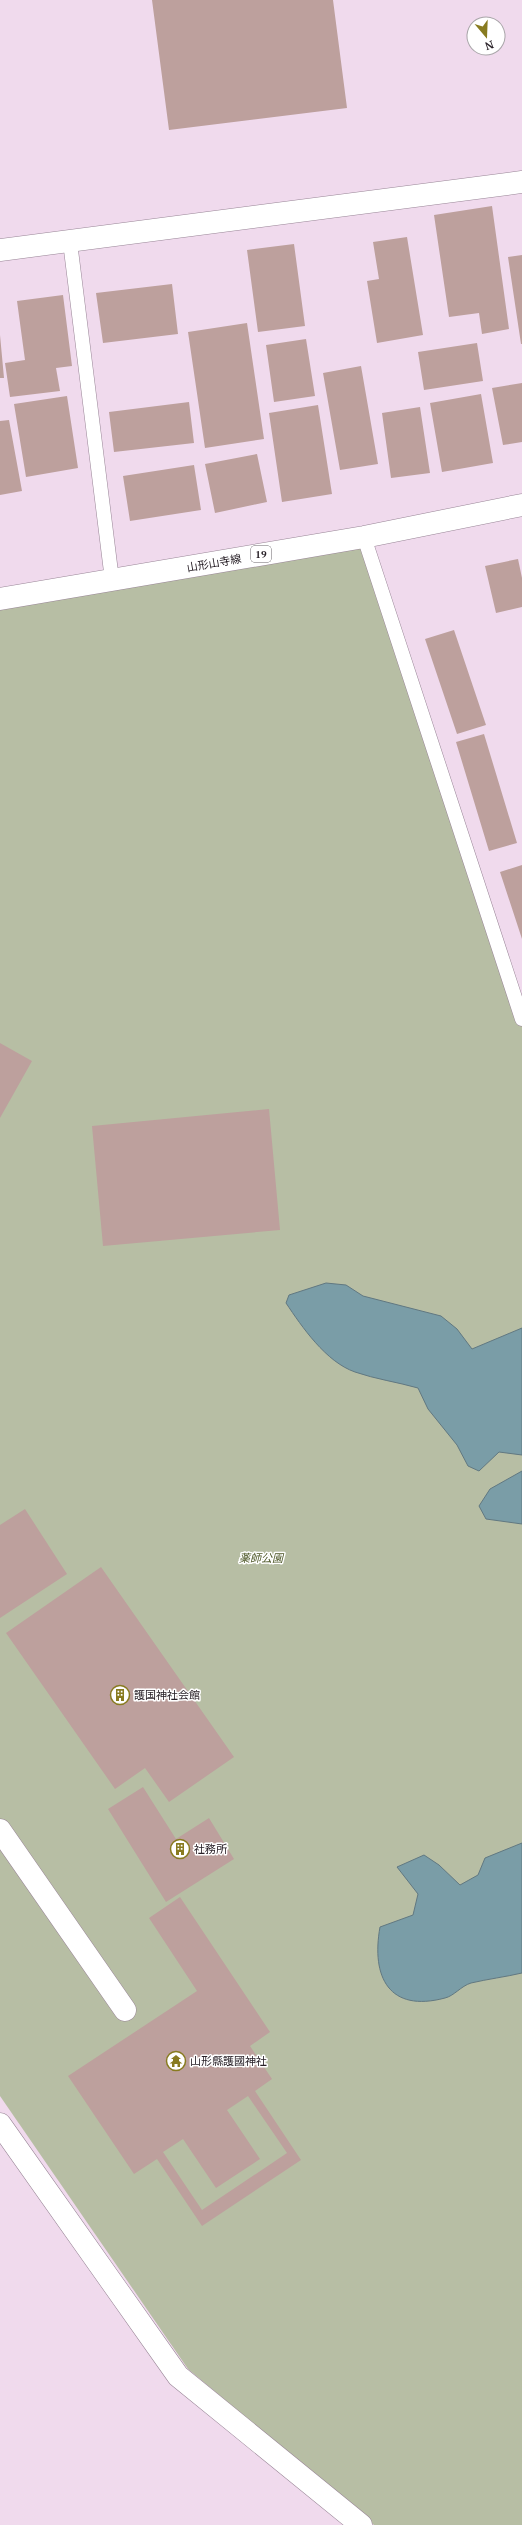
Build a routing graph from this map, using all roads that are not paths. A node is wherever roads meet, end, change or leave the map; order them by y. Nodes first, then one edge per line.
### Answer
1 (522, 182) edge
2 (70, 242) junction
3 (0, 250) edge
4 (522, 505) edge
5 (364, 537) junction
6 (112, 580) junction
7 (0, 599) edge
8 (522, 1019) edge
9 (0, 1830) edge
10 (125, 2010) dead end
11 (0, 2124) edge
12 (361, 2525) edge

1 - 2 street
2 - 3 street
2 - 6 lane
4 - 5 street, 山形山寺線 / 19
5 - 6 street, 山形山寺線 / 19
5 - 8 lane
6 - 7 street, 山形山寺線 / 19
9 - 10 street
11 - 12 street

